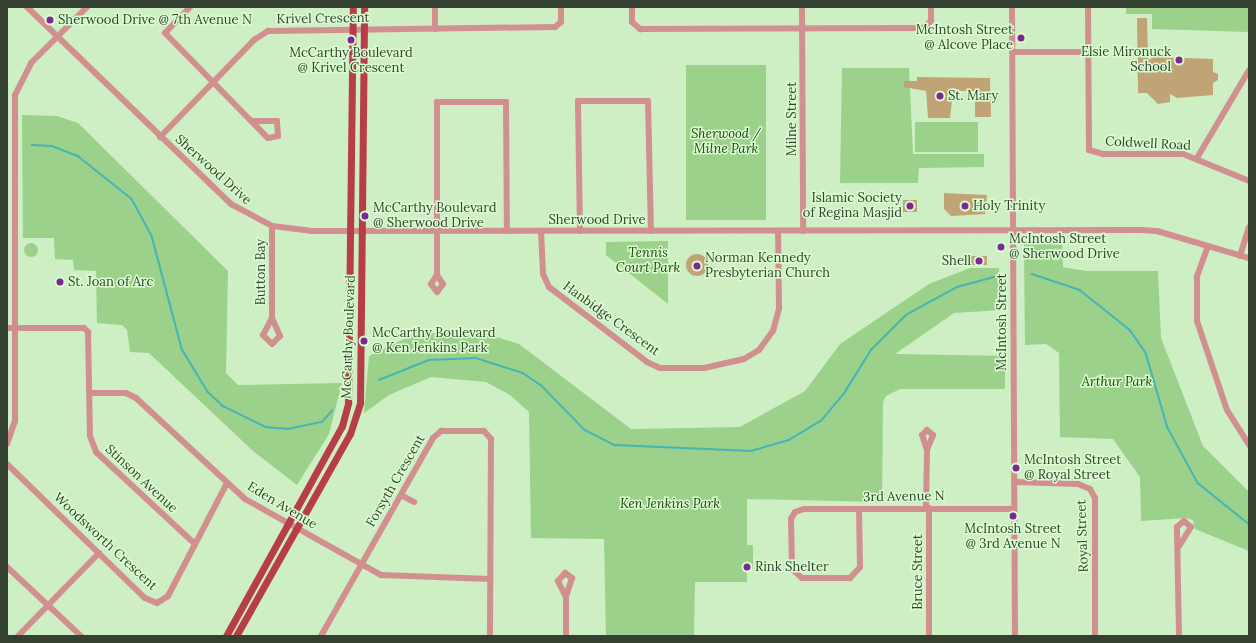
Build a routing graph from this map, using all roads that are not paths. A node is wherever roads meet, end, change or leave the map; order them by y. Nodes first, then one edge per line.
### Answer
1 (27, 7) edge
2 (87, 7) edge
3 (190, 7) edge
4 (353, 7) edge
5 (364, 7) edge
6 (435, 7) edge
7 (561, 7) edge
8 (632, 7) edge
9 (802, 7) edge
10 (931, 7) edge
11 (1012, 7) edge
12 (1088, 7) edge
13 (353, 29) junction
14 (364, 29) junction
15 (435, 29) junction
16 (802, 29) junction
17 (58, 36) junction
18 (1012, 52) junction
19 (1088, 52) junction
20 (1249, 70) edge
21 (213, 81) junction
22 (253, 121) dead end
23 (160, 137) junction
24 (1197, 158) junction
25 (1249, 181) edge
26 (272, 226) junction
27 (1249, 227) edge
28 (352, 230) junction
29 (363, 230) junction
30 (1012, 230) junction
31 (437, 231) junction
32 (507, 231) junction
33 (541, 231) junction
34 (580, 231) junction
35 (651, 231) junction
36 (778, 231) junction
37 (803, 231) junction
38 (1208, 246) junction
39 (1240, 256) junction
40 (1249, 258) edge
41 (437, 275) dead end
42 (272, 318) dead end
43 (7, 328) edge
44 (15, 328) junction
45 (90, 393) junction
46 (7, 444) edge
47 (1249, 445) edge
48 (927, 450) dead end
49 (7, 464) edge
50 (1014, 482) junction
51 (227, 483) junction
52 (401, 495) junction
53 (414, 502) dead end
54 (928, 508) junction
55 (859, 509) junction
56 (1014, 509) junction
57 (288, 524) junction
58 (298, 530) junction
59 (194, 543) junction
60 (1179, 546) dead end
61 (99, 553) junction
62 (362, 565) junction
63 (7, 566) edge
64 (490, 579) junction
65 (566, 597) dead end
66 (48, 606) junction
67 (322, 634) edge
68 (18, 636) edge
69 (81, 636) edge
70 (226, 636) edge
71 (236, 636) edge
72 (329, 636) edge
73 (490, 636) edge
74 (566, 636) edge
75 (929, 636) edge
76 (1015, 636) edge
77 (1095, 636) edge
78 (1179, 636) edge

1 - 17 street, Sherwood Drive
2 - 17 street
3 - 21 street
4 - 13 main road, McCarthy Boulevard
5 - 14 main road, McCarthy Boulevard
6 - 15 street
7 - 15 street, Krivel Crescent
8 - 16 street
9 - 16 street, Milne Street
10 - 16 street
11 - 18 street, McIntosh Street
12 - 19 street, Coldwell Road
13 - 14 street, Krivel Crescent
13 - 21 street, Krivel Crescent
13 - 28 main road, McCarthy Boulevard
14 - 15 street, Krivel Crescent
14 - 29 main road, McCarthy Boulevard
16 - 37 street, Milne Street
17 - 23 street, Sherwood Drive
17 - 44 street
18 - 19 street
18 - 30 street, McIntosh Street
19 - 24 street, Coldwell Road
20 - 24 street
21 - 22 street
21 - 23 street, Krivel Crescent
23 - 26 street, Sherwood Drive
24 - 25 street, Coldwell Road
26 - 28 street, Sherwood Drive
26 - 42 street, Button Bay
27 - 39 street
28 - 29 street, Sherwood Drive
28 - 57 main road, McCarthy Boulevard
29 - 31 street, Sherwood Drive
29 - 58 main road, McCarthy Boulevard
30 - 37 street, Sherwood Drive
30 - 38 street, Sherwood Drive
30 - 50 street, McIntosh Street
31 - 32 street, Sherwood Drive
31 - 32 street
31 - 41 street
32 - 33 street, Sherwood Drive
33 - 34 street, Sherwood Drive
33 - 36 street, Hanbidge Crescent
34 - 35 street, Sherwood Drive
34 - 35 street
35 - 36 street, Sherwood Drive
36 - 37 street, Sherwood Drive
38 - 39 street, Sherwood Drive
38 - 47 street
39 - 40 street, Sherwood Drive
43 - 44 street
44 - 45 street, Stinson Avenue
44 - 46 street
45 - 51 street, Eden Avenue
45 - 59 street, Stinson Avenue
48 - 54 street, Bruce Street
49 - 61 street, Woodsworth Crescent
50 - 56 street, McIntosh Street
50 - 77 street, Royal Street
51 - 57 street, Eden Avenue
51 - 59 street, Woodsworth Crescent
52 - 53 street
52 - 62 street, Forsyth Crescent
52 - 64 street, Forsyth Crescent
54 - 55 street, 3rd Avenue N
54 - 56 street, 3rd Avenue N
54 - 75 street, Bruce Street
55 - 55 street, 3rd Avenue N
56 - 76 street, McIntosh Street
57 - 58 street, Eden Avenue
57 - 70 main road, McCarthy Boulevard
58 - 62 street, Eden Avenue
58 - 71 main road, McCarthy Boulevard
59 - 61 street, Woodsworth Crescent
60 - 78 street
61 - 66 street
62 - 64 street, Eden Avenue
62 - 67 street, Forsyth Crescent
63 - 66 street
64 - 73 street, Forsyth Crescent
65 - 74 street
66 - 68 street
66 - 69 street
67 - 72 street

